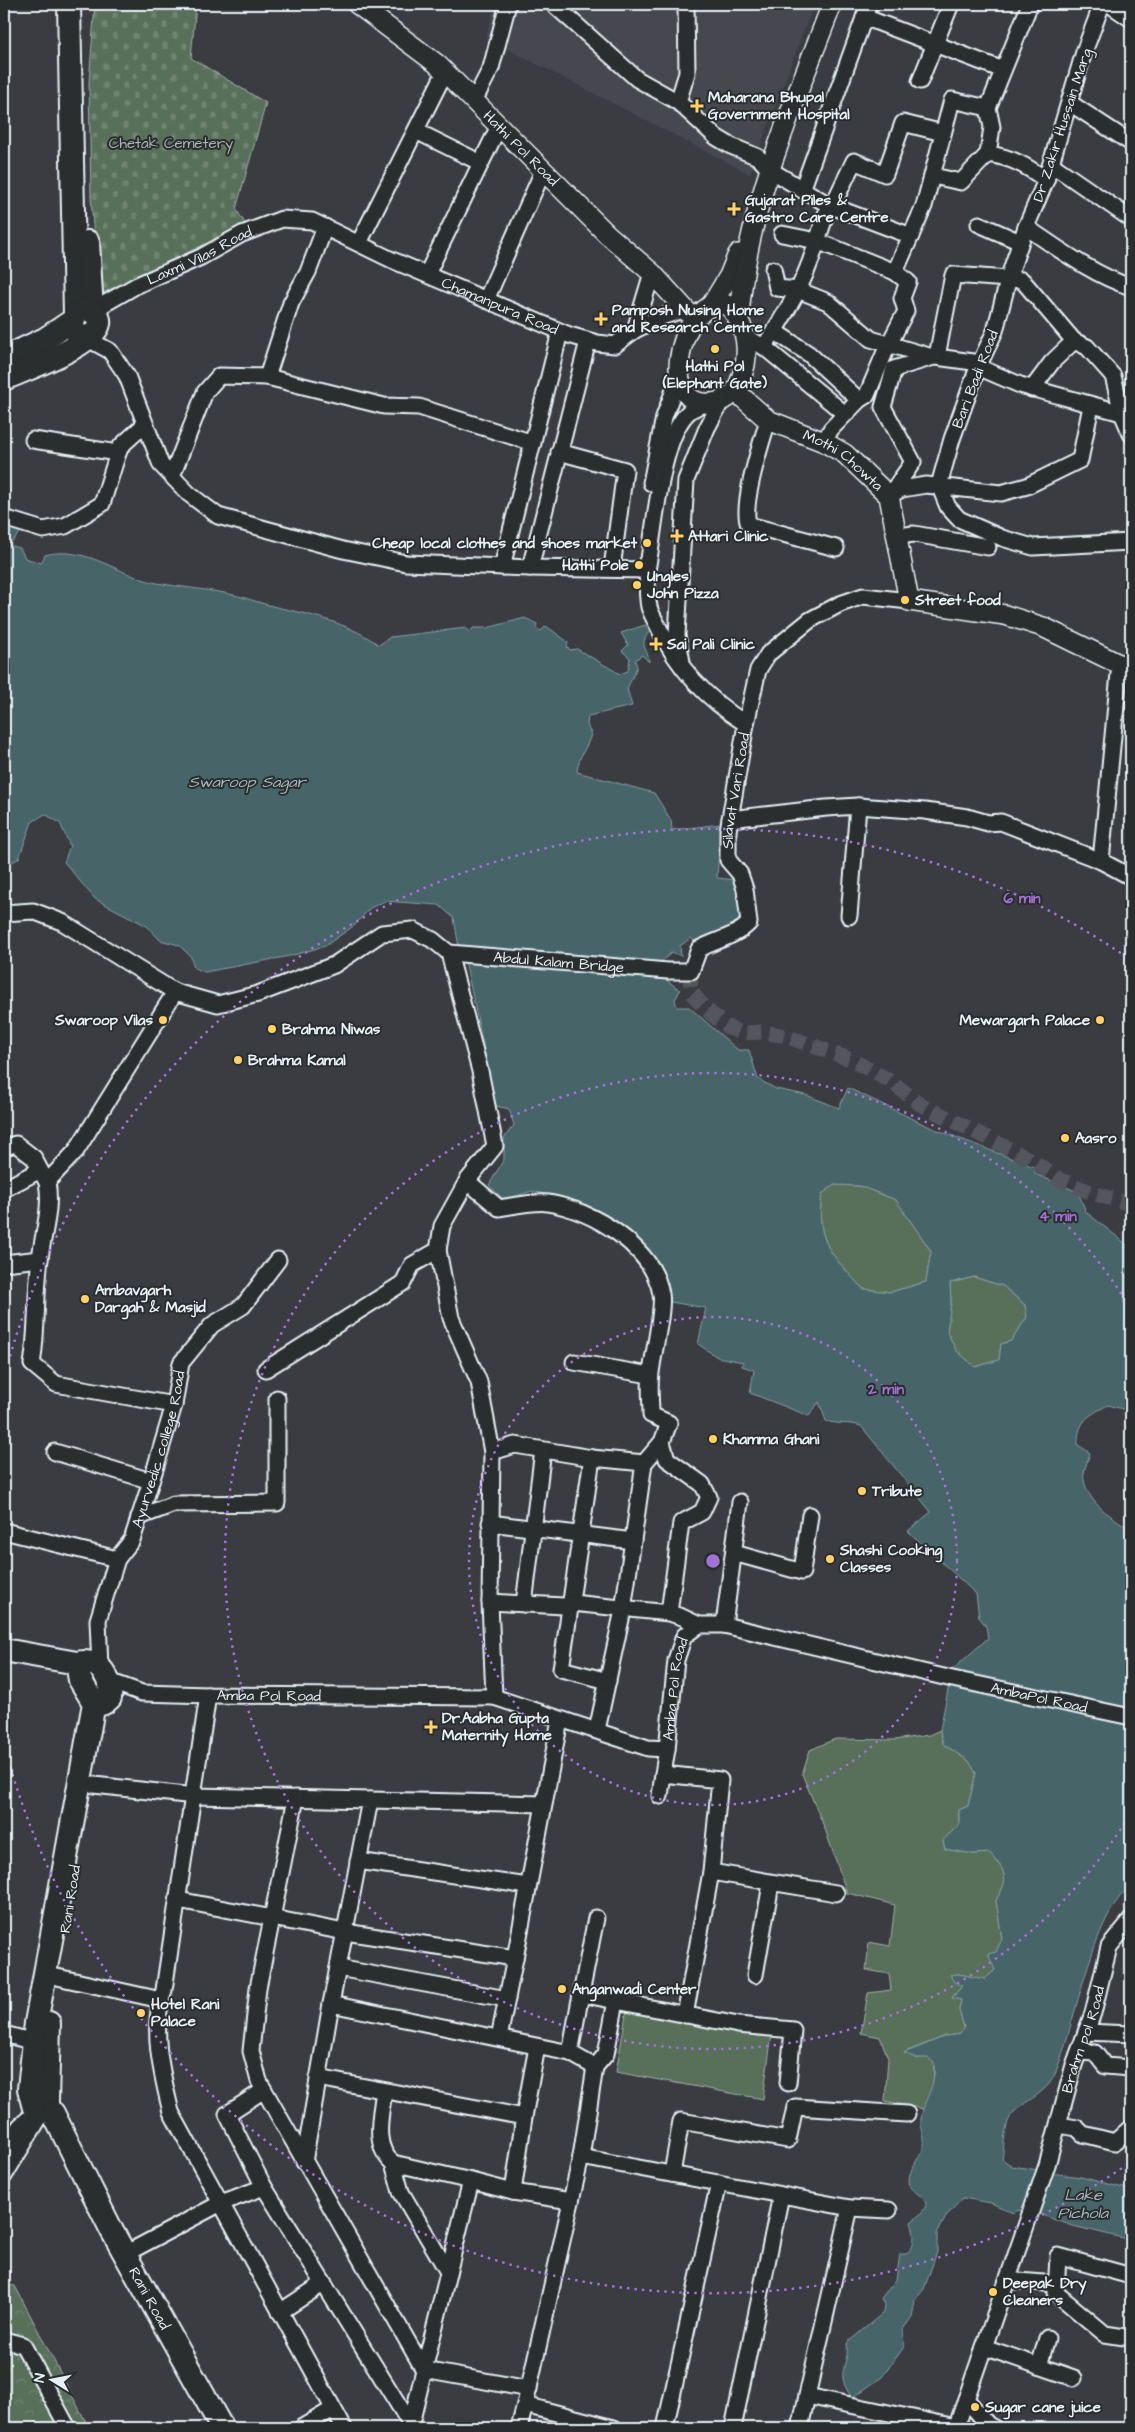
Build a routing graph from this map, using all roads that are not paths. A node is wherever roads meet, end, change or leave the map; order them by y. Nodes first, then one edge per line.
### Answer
1 (69, 4) edge
2 (81, 4) edge
3 (357, 4) edge
4 (508, 4) edge
5 (553, 4) edge
6 (686, 4) edge
7 (832, 4) edge
8 (951, 4) edge
9 (1030, 4) edge
10 (1102, 4) edge
11 (1109, 4) edge
12 (866, 10) edge
13 (1131, 19) edge
14 (935, 44) junction
15 (1003, 70) junction
16 (445, 72) junction
17 (920, 81) dead end
18 (474, 101) junction
19 (678, 102) junction
20 (1070, 103) junction
21 (988, 108) junction
22 (499, 126) junction
23 (416, 131) junction
24 (943, 134) junction
25 (1131, 143) edge
26 (988, 154) junction
27 (480, 163) junction
28 (1051, 164) junction
29 (543, 170) junction
30 (770, 170) junction
31 (933, 176) junction
32 (1046, 180) junction
33 (802, 190) junction
34 (831, 206) junction
35 (756, 213) junction
36 (1131, 220) edge
37 (319, 224) junction
38 (979, 224) dead end
39 (1026, 227) junction
40 (782, 234) dead end
41 (911, 236) junction
42 (817, 240) junction
43 (1020, 242) junction
44 (358, 243) junction
45 (772, 270) dead end
46 (895, 272) junction
47 (652, 273) junction
48 (427, 274) junction
49 (1009, 276) junction
50 (1131, 287) edge
51 (798, 290) junction
52 (486, 300) junction
53 (712, 304) junction
54 (686, 310) junction
55 (80, 316) junction
56 (738, 317) junction
57 (635, 330) junction
58 (774, 331) junction
59 (560, 332) junction
60 (746, 337) junction
61 (86, 338) junction
62 (588, 341) junction
63 (1074, 341) junction
64 (889, 345) junction
65 (764, 347) junction
66 (937, 356) junction
67 (4, 358) edge
68 (979, 365) junction
69 (679, 376) junction
70 (267, 377) junction
71 (4, 378) edge
72 (1032, 388) junction
73 (720, 398) junction
74 (859, 400) junction
75 (1090, 406) junction
76 (1122, 413) junction
77 (845, 414) junction
78 (768, 420) junction
79 (144, 425) junction
80 (1131, 434) edge
81 (33, 440) dead end
82 (824, 442) junction
83 (533, 443) junction
84 (118, 452) junction
85 (559, 452) junction
86 (625, 470) junction
87 (652, 475) junction
88 (172, 476) junction
89 (939, 485) junction
90 (889, 496) junction
91 (4, 518) edge
92 (898, 536) junction
93 (1131, 542) edge
94 (988, 547) dead end
95 (836, 548) dead end
96 (502, 567) junction
97 (530, 568) junction
98 (612, 568) junction
99 (647, 570) junction
100 (909, 601) junction
101 (1126, 667) edge
102 (684, 670) junction
103 (746, 724) junction
104 (858, 806) junction
105 (730, 819) junction
106 (1101, 861) junction
107 (1131, 878) edge
108 (4, 913) edge
109 (849, 916) dead end
110 (449, 953) junction
111 (691, 971) joint
112 (175, 992) junction
113 (4, 1147) edge
114 (44, 1176) junction
115 (467, 1181) junction
116 (4, 1189) edge
117 (438, 1250) junction
118 (40, 1259) junction
119 (278, 1260) dead end
120 (4, 1263) edge
121 (574, 1362) dead end
122 (266, 1369) dead end
123 (650, 1375) junction
124 (277, 1398) dead end
125 (174, 1405) junction
126 (662, 1442) junction
127 (543, 1450) junction
128 (55, 1452) dead end
129 (492, 1452) junction
130 (592, 1458) junction
131 (644, 1463) junction
132 (151, 1480) junction
133 (740, 1502) dead end
134 (810, 1515) dead end
135 (139, 1517) junction
136 (490, 1523) junction
137 (532, 1528) junction
138 (4, 1531) edge
139 (582, 1535) junction
140 (633, 1541) junction
141 (734, 1553) junction
142 (117, 1559) junction
143 (490, 1602) junction
144 (572, 1603) junction
145 (524, 1604) junction
146 (623, 1610) junction
147 (668, 1613) junction
148 (699, 1625) junction
149 (724, 1625) junction
150 (4, 1650) edge
151 (77, 1663) junction
152 (948, 1678) joint
153 (608, 1681) junction
154 (103, 1687) junction
155 (208, 1695) junction
156 (494, 1697) junction
157 (1131, 1717) edge
158 (560, 1720) junction
159 (597, 1730) junction
160 (667, 1749) junction
161 (663, 1774) junction
162 (94, 1785) junction
163 (195, 1796) junction
164 (660, 1796) dead end
165 (296, 1798) junction
166 (370, 1800) junction
167 (544, 1804) junction
168 (358, 1861) junction
169 (711, 1872) junction
170 (770, 1884) junction
171 (528, 1886) junction
172 (836, 1893) dead end
173 (178, 1900) junction
174 (272, 1918) junction
175 (596, 1918) dead end
176 (1131, 1920) edge
177 (345, 1932) junction
178 (515, 1958) junction
179 (338, 1968) junction
180 (755, 1975) dead end
181 (57, 1978) junction
182 (581, 1994) junction
183 (507, 1999) junction
184 (161, 2000) junction
185 (616, 2001) junction
186 (331, 2004) junction
187 (685, 2015) junction
188 (1086, 2032) junction
189 (1131, 2032) edge
190 (4, 2034) edge
191 (499, 2038) junction
192 (34, 2042) junction
193 (537, 2047) junction
194 (1079, 2052) junction
195 (570, 2053) junction
196 (595, 2067) junction
197 (1131, 2068) edge
198 (318, 2078) junction
199 (788, 2084) dead end
200 (264, 2090) junction
201 (384, 2091) junction
202 (41, 2113) junction
203 (907, 2114) dead end
204 (524, 2117) junction
205 (1059, 2125) junction
206 (1131, 2130) edge
207 (4, 2149) edge
208 (581, 2157) junction
209 (304, 2162) junction
210 (393, 2163) junction
211 (672, 2174) junction
212 (4, 2176) edge
213 (471, 2182) junction
214 (719, 2184) junction
215 (264, 2187) junction
216 (513, 2192) junction
217 (781, 2195) junction
218 (571, 2201) junction
219 (221, 2203) junction
220 (850, 2208) junction
221 (889, 2210) dead end
222 (125, 2254) junction
223 (448, 2272) junction
224 (1131, 2276) edge
225 (1007, 2280) junction
226 (324, 2283) junction
227 (1056, 2284) junction
228 (280, 2312) junction
229 (1048, 2338) dead end
230 (1131, 2338) edge
231 (4, 2340) edge
232 (984, 2347) junction
233 (1039, 2366) junction
234 (424, 2370) junction
235 (1074, 2378) dead end
236 (529, 2389) junction
237 (807, 2396) junction
238 (966, 2399) junction
239 (525, 2405) junction
240 (333, 2409) junction
241 (410, 2427) edge
242 (68, 2428) edge
243 (207, 2428) edge
244 (222, 2428) edge
245 (301, 2428) edge
246 (344, 2428) edge
247 (519, 2428) edge
248 (614, 2428) edge
249 (665, 2428) edge
250 (733, 2428) edge
251 (800, 2428) edge
252 (956, 2428) edge
253 (994, 2428) edge

1 - 55 highway
2 - 55 highway
3 - 16 main road, Hathi Pol Road
4 - 18 street
5 - 19 street
6 - 19 street
7 - 30 main road
8 - 14 street
9 - 15 street
10 - 20 street, Dr Zakir Hussain Marg
11 - 13 street
12 - 14 street
12 - 33 street
14 - 15 street
14 - 17 street
15 - 21 street
16 - 18 main road, Hathi Pol Road
16 - 23 street
18 - 22 main road, Hathi Pol Road
19 - 30 street
20 - 25 street
20 - 28 street, Dr Zakir Hussain Marg
21 - 24 street
21 - 26 street
22 - 27 street
22 - 29 main road, Hathi Pol Road
23 - 27 street
23 - 44 street
24 - 31 street
24 - 34 street
26 - 31 street
26 - 32 street
27 - 48 street
28 - 32 street, Dr Zakir Hussain Marg
28 - 36 street
29 - 47 main road, Hathi Pol Road
29 - 52 street
30 - 33 street
30 - 35 main road
31 - 41 street
32 - 39 street, Dr Zakir Hussain Marg
33 - 34 street
34 - 41 street
34 - 42 street
35 - 53 main road
35 - 56 main road
37 - 44 street, Chamanpura Road
37 - 55 street, Laxmi Vilas Road
37 - 70 street
38 - 43 street
39 - 43 street, Dr Zakir Hussain Marg
39 - 50 street
40 - 42 street
41 - 46 street
42 - 46 street
42 - 51 street
43 - 49 street, Dr Zakir Hussain Marg
44 - 48 street, Chamanpura Road
45 - 51 street
46 - 64 street
47 - 54 main road, Hathi Pol Road
47 - 57 street
48 - 52 street, Chamanpura Road
49 - 63 street
49 - 66 street
49 - 68 street, Bari Badi Road
51 - 58 street
51 - 64 street
52 - 59 street, Chamanpura Road
53 - 54 main road
53 - 56 main road
54 - 57 street, Chamanpura Road
54 - 69 main road
55 - 61 highway
55 - 67 highway
56 - 60 main road
57 - 62 street, Chamanpura Road
58 - 65 street
58 - 74 street
59 - 62 street, Chamanpura Road
59 - 83 street
60 - 65 street
60 - 73 main road
61 - 71 highway
61 - 79 street
62 - 85 street
63 - 72 street
63 - 76 street
64 - 66 street
64 - 74 street
65 - 77 street
66 - 68 street
66 - 90 street
68 - 72 street
68 - 89 street, Bari Badi Road
69 - 73 main road
69 - 87 street
70 - 83 street
70 - 88 street
72 - 75 street
73 - 78 main road, Mothi Chowta
73 - 99 street
73 - 102 street
74 - 77 street
75 - 76 street
75 - 89 street
76 - 80 street
77 - 82 street
78 - 82 main road, Mothi Chowta
78 - 95 street
79 - 84 street
79 - 88 street
81 - 84 street
82 - 90 main road, Mothi Chowta
83 - 96 street
84 - 91 street
85 - 86 street
85 - 97 street
86 - 87 street
86 - 98 street
87 - 99 street
88 - 96 street
89 - 90 street
89 - 93 street
90 - 92 main road, Mothi Chowta
92 - 94 street
92 - 100 main road, Mothi Chowta
96 - 97 street
97 - 98 street
98 - 99 street
99 - 102 street
100 - 101 main road
100 - 103 street, Silavat Vari Road
101 - 106 street
102 - 103 street
103 - 105 street, Silavat Vari Road
104 - 105 street
104 - 106 street
104 - 109 street
105 - 111 street, Silavat Vari Road
106 - 107 street
108 - 112 street
110 - 111 street, Abdul Kalam Bridge
110 - 112 street
110 - 115 street
112 - 114 street
113 - 114 street
114 - 116 street
114 - 118 street
115 - 117 street
115 - 123 street
117 - 122 street
117 - 129 street
118 - 120 street
118 - 125 street
119 - 125 street, Ayurvedic college Road
121 - 123 street
123 - 126 street
124 - 135 street
125 - 132 street, Ayurvedic college Road
126 - 131 street
126 - 147 street
127 - 129 street
127 - 130 street
127 - 137 street
128 - 132 street
129 - 136 street
130 - 131 street
130 - 139 street
131 - 140 street
132 - 135 street, Ayurvedic college Road
133 - 141 street
134 - 141 street
135 - 142 street, Ayurvedic college Road
136 - 137 street
136 - 143 street
137 - 139 street
137 - 145 street
138 - 142 street
139 - 140 street
139 - 144 street
140 - 146 street
141 - 149 street
142 - 154 street, Ayurvedic college Road
143 - 145 street
143 - 156 street
144 - 145 street
144 - 146 street
144 - 153 street
146 - 147 street
146 - 153 street
147 - 148 street
148 - 149 street, Amba Pol Road
148 - 160 street, Amba Pol Road
149 - 152 street, Amba Pol Road
150 - 151 highway
151 - 154 highway
151 - 154 highway
152 - 157 street, AmbaPol Road
153 - 159 street
154 - 155 street, Amba Pol Road
154 - 162 highway, Rani Road
154 - 192 highway
155 - 156 street, Amba Pol Road
155 - 163 street
156 - 158 street, Amba Pol Road
158 - 159 street, Amba Pol Road
158 - 167 street
159 - 160 street, Amba Pol Road
160 - 161 street
161 - 164 street
161 - 169 street
162 - 163 street
162 - 181 highway, Rani Road
163 - 165 street
163 - 173 street
165 - 166 street
165 - 174 street
166 - 167 street
166 - 168 street
167 - 171 street
168 - 171 street
168 - 177 street
169 - 170 street
169 - 187 street
170 - 172 street
170 - 180 street
171 - 178 street
173 - 174 street
173 - 184 street
174 - 177 street
174 - 200 street
175 - 182 street
176 - 188 street, Brahm pol Road
177 - 178 street
177 - 179 street
178 - 183 street
179 - 183 street
179 - 186 street
181 - 184 street
181 - 202 highway, Rani Road
182 - 185 street
182 - 195 street
183 - 191 street
184 - 219 street
185 - 187 street
185 - 196 street
186 - 191 street
186 - 198 street
187 - 199 street
188 - 189 street
188 - 194 street, Brahm pol Road
190 - 192 street
191 - 193 street
192 - 202 highway
193 - 195 street
193 - 204 street
194 - 197 street
194 - 205 street, Brahm pol Road
195 - 196 street
196 - 208 street
198 - 201 street
198 - 209 street
200 - 209 street
200 - 215 street
201 - 204 street
201 - 210 street
202 - 207 street
202 - 212 street, Rani Road
202 - 222 highway, Rani Road
202 - 243 highway
203 - 211 street
204 - 216 street
205 - 206 street
205 - 225 street, Brahm pol Road
208 - 211 street
208 - 218 street
209 - 234 street
210 - 213 street
210 - 223 street
211 - 214 street
213 - 216 street
213 - 223 street
214 - 217 street
214 - 249 street
215 - 219 street
215 - 226 street
216 - 218 street
217 - 220 street
217 - 250 street
218 - 236 street
219 - 222 street
219 - 228 street
220 - 221 street
220 - 237 street
222 - 244 highway, Rani Road
223 - 234 street
224 - 227 street
225 - 227 street
225 - 232 street, Brahm pol Road
226 - 228 street
226 - 241 street
227 - 230 street
228 - 240 street
229 - 233 street
231 - 242 street
232 - 233 street
232 - 238 street, Brahm pol Road
233 - 235 street
234 - 236 street
234 - 241 street
236 - 239 street
237 - 251 street
237 - 252 street
238 - 252 street, Brahm pol Road
238 - 253 street
239 - 247 street
239 - 248 street
240 - 245 street
240 - 246 street

